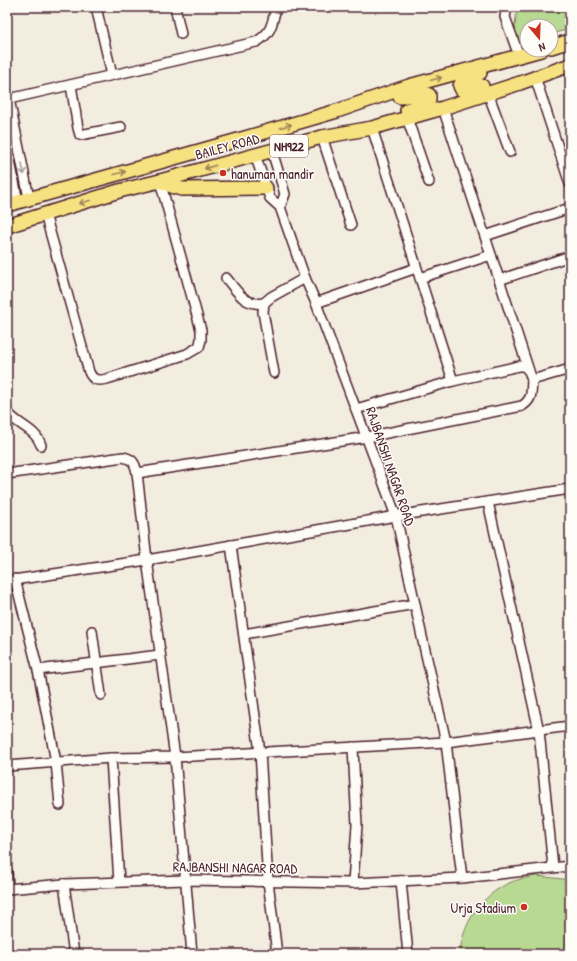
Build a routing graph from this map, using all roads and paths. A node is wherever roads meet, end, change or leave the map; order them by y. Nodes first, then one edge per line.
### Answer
1 (96, 7) edge
2 (175, 7) edge
3 (276, 7) edge
4 (507, 7) edge
5 (181, 34) dead end
6 (570, 41) edge
7 (559, 44) edge
8 (519, 56) edge
9 (514, 58) junction
10 (570, 60) edge
11 (570, 65) edge
12 (112, 75) junction
13 (535, 77) junction
14 (71, 84) junction
15 (7, 89) edge
16 (488, 93) junction
17 (9, 99) junction
18 (443, 108) junction
19 (337, 111) junction
20 (407, 118) junction
21 (121, 127) dead end
22 (372, 128) junction
23 (326, 136) junction
24 (7, 145) edge
25 (272, 151) junction
26 (510, 152) dead end
27 (255, 155) junction
28 (160, 182) junction
29 (429, 182) dead end
30 (570, 184) edge
31 (266, 188) junction
32 (18, 202) edge
33 (280, 207) junction
34 (570, 208) edge
35 (45, 214) junction
36 (351, 225) dead end
37 (7, 226) edge
38 (485, 236) junction
39 (491, 255) junction
40 (570, 256) edge
41 (416, 268) junction
42 (226, 278) dead end
43 (306, 278) junction
44 (420, 278) junction
45 (499, 280) junction
46 (316, 303) junction
47 (264, 304) junction
48 (570, 369) edge
49 (528, 370) junction
50 (274, 373) dead end
51 (532, 380) junction
52 (453, 381) junction
53 (356, 408) junction
54 (7, 412) edge
55 (367, 437) junction
56 (41, 445) dead end
57 (137, 473) junction
58 (7, 474) edge
59 (570, 489) edge
60 (488, 502) junction
61 (396, 516) junction
62 (232, 545) junction
63 (147, 560) junction
64 (11, 580) edge
65 (415, 604) junction
66 (92, 631) dead end
67 (244, 634) junction
68 (160, 655) junction
69 (97, 663) junction
70 (38, 670) junction
71 (101, 695) dead end
72 (570, 726) edge
73 (539, 731) junction
74 (446, 742) junction
75 (354, 747) junction
76 (260, 752) junction
77 (175, 757) junction
78 (111, 758) junction
79 (56, 762) junction
80 (7, 766) edge
81 (60, 805) dead end
82 (570, 866) edge
83 (553, 867) junction
84 (7, 872) edge
85 (462, 878) junction
86 (186, 880) junction
87 (268, 881) junction
88 (401, 881) junction
89 (119, 882) junction
90 (353, 883) junction
91 (64, 884) junction
92 (8, 889) edge
93 (74, 954) edge
94 (192, 954) edge
95 (277, 954) edge
96 (408, 954) edge

1 - 12 street
2 - 5 street
3 - 12 street
4 - 9 street
6 - 7 highway
8 - 9 highway, BAILEY ROAD / NH922
9 - 10 highway
19 -> 9 highway, BAILEY ROAD / NH922
11 - 13 highway, BAILEY ROAD / NH922
12 - 14 street
13 - 16 highway, BAILEY ROAD / NH922
13 - 30 street
14 - 17 street
14 - 21 street
15 - 17 street
16 - 18 highway, BAILEY ROAD / NH922
16 - 26 street
17 -> 32 street
18 - 20 highway, BAILEY ROAD / NH922
18 - 38 street
19 - 23 highway
32 -> 19 highway, BAILEY ROAD / NH922
20 - 22 highway, BAILEY ROAD / NH922
20 - 29 street
22 - 23 highway, BAILEY ROAD / NH922
22 - 41 street
23 - 25 highway, BAILEY ROAD / NH922
23 - 36 street
24 - 32 street
25 - 27 highway, BAILEY ROAD / NH922
25 - 33 street, RAJBANSHI NAGAR ROAD
27 -> 28 highway, BAILEY ROAD / NH922
27 - 31 street, RAJBANSHI NAGAR ROAD
28 - 31 highway
28 -> 35 highway, BAILEY ROAD / NH922
28 - 35 street
31 - 33 street, RAJBANSHI NAGAR ROAD
33 - 43 street, RAJBANSHI NAGAR ROAD
34 - 38 street
35 - 37 highway, BAILEY ROAD / NH922
38 - 39 street
39 - 44 street
39 - 45 street
40 - 45 street
41 - 44 street
41 - 46 street
42 - 47 street
43 - 46 street, RAJBANSHI NAGAR ROAD
43 - 47 street
44 - 52 street
45 - 49 street
46 - 53 street, RAJBANSHI NAGAR ROAD
47 - 50 street
48 - 51 street
49 - 51 street
49 - 52 street
51 - 55 street
52 - 53 street
53 - 55 street, RAJBANSHI NAGAR ROAD
54 - 56 street
55 - 57 street
55 - 61 street, RAJBANSHI NAGAR ROAD
57 - 58 street
57 - 63 street
59 - 60 street
60 - 61 street
60 - 73 street
61 - 62 street
61 - 65 street, RAJBANSHI NAGAR ROAD
62 - 63 street
62 - 67 street
63 - 64 street
63 - 68 street
64 - 70 street
65 - 67 street
65 - 74 street, RAJBANSHI NAGAR ROAD
66 - 69 street
67 - 76 street
68 - 69 street
68 - 77 street
69 - 70 street
69 - 71 street
70 - 79 street
72 - 73 street
73 - 74 street
73 - 83 street
74 - 75 street
74 - 85 street
75 - 76 street
75 - 90 street
76 - 77 street
76 - 87 street
77 - 78 street
77 - 86 street
78 - 79 street
78 - 89 street
79 - 80 street
79 - 81 street
82 - 83 street, RAJBANSHI NAGAR ROAD
83 - 85 street, RAJBANSHI NAGAR ROAD
84 - 92 street
85 - 88 street, RAJBANSHI NAGAR ROAD
86 - 87 street, RAJBANSHI NAGAR ROAD
86 - 89 street, RAJBANSHI NAGAR ROAD
86 - 94 street
87 - 90 street, RAJBANSHI NAGAR ROAD
87 - 95 street
88 - 90 street, RAJBANSHI NAGAR ROAD
88 - 96 street
89 - 91 street, RAJBANSHI NAGAR ROAD
91 - 92 street, RAJBANSHI NAGAR ROAD
91 - 93 street

